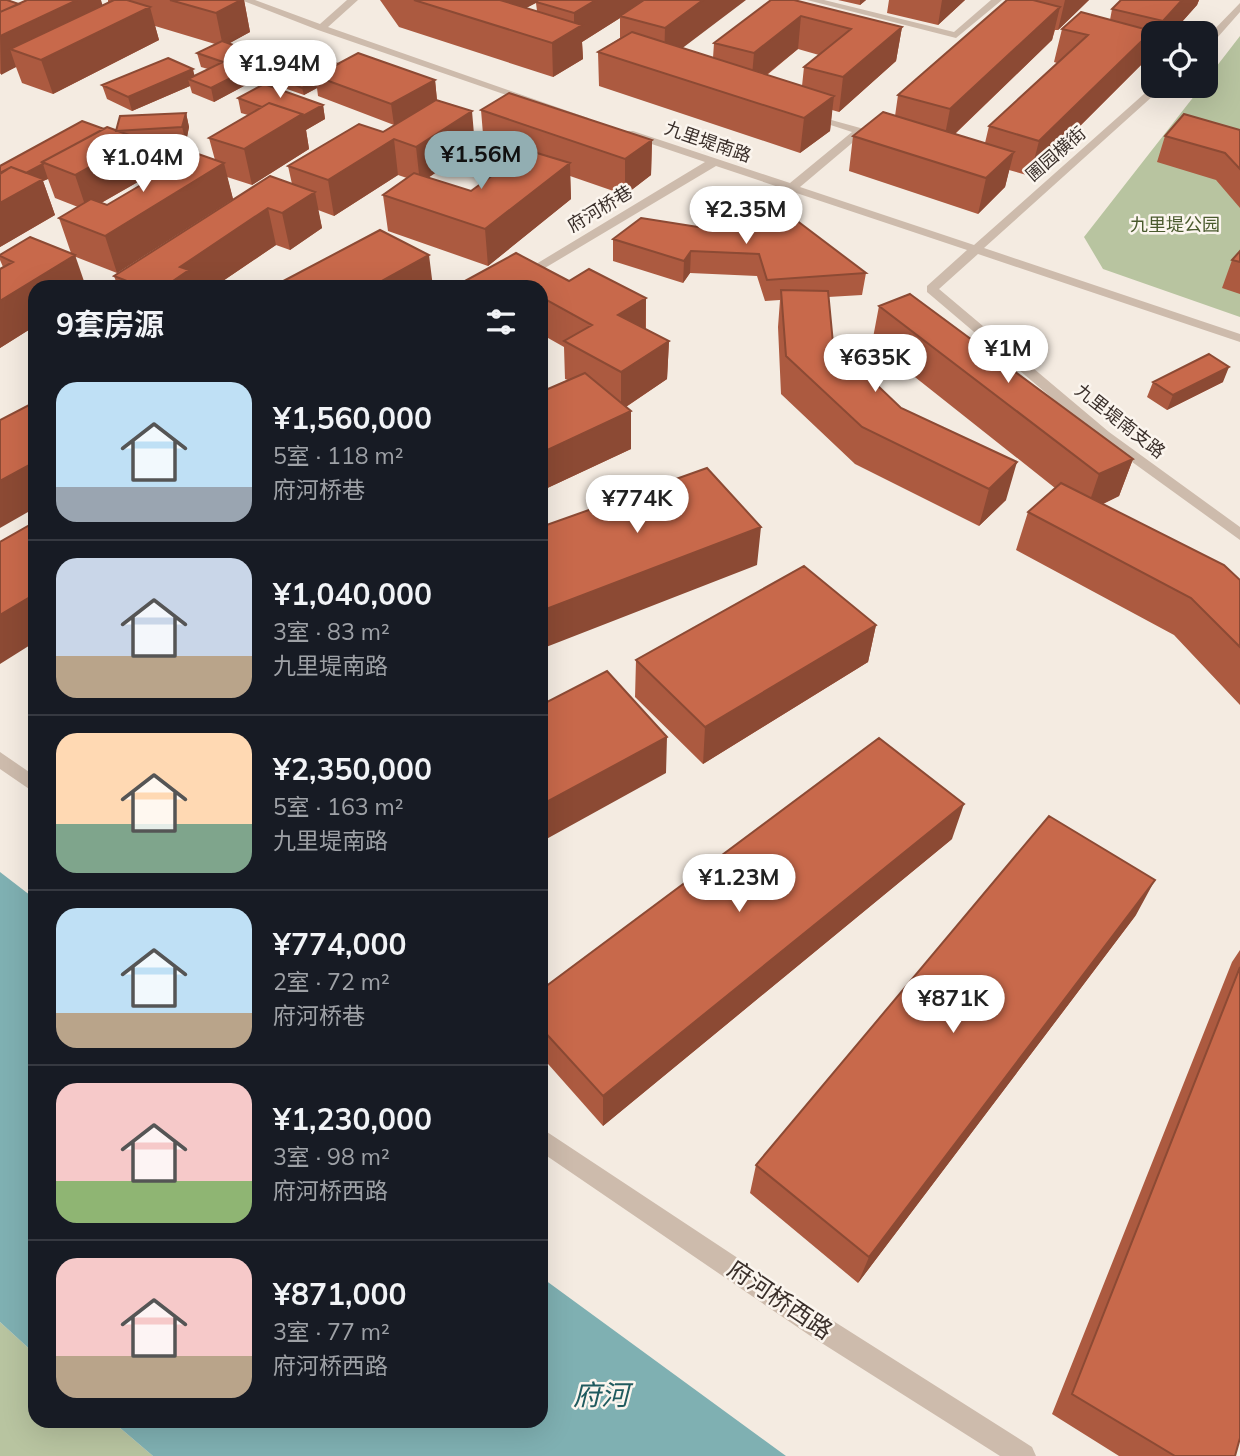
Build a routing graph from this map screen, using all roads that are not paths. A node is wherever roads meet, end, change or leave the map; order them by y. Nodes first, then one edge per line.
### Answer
1 (246, 0) edge
2 (353, 0) edge
3 (812, 0) edge
4 (997, 0) edge
5 (1240, 6) edge
6 (321, 28) junction
7 (1218, 31) edge
8 (1145, 98) edge
9 (796, 111) edge
10 (596, 122) edge
11 (622, 131) edge
12 (714, 162) junction
13 (790, 189) junction
14 (975, 248) junction
15 (517, 280) edge
16 (1240, 338) edge
17 (1240, 535) edge
18 (0, 759) edge
19 (28, 781) edge
20 (548, 1144) edge
21 (1023, 1456) edge

1 - 6 street
2 - 6 street
3 - 4 street
5 - 7 street
6 - 10 street
8 - 14 street, 圃园横街
9 - 13 street
11 - 12 street, 九里堤南路
12 - 13 street, 九里堤南路
12 - 15 street, 府河桥巷
13 - 14 street, 九里堤南路
14 - 16 street, 九里堤南路
14 - 17 street, 九里堤南支路
18 - 19 street
20 - 21 street, 府河桥西路

